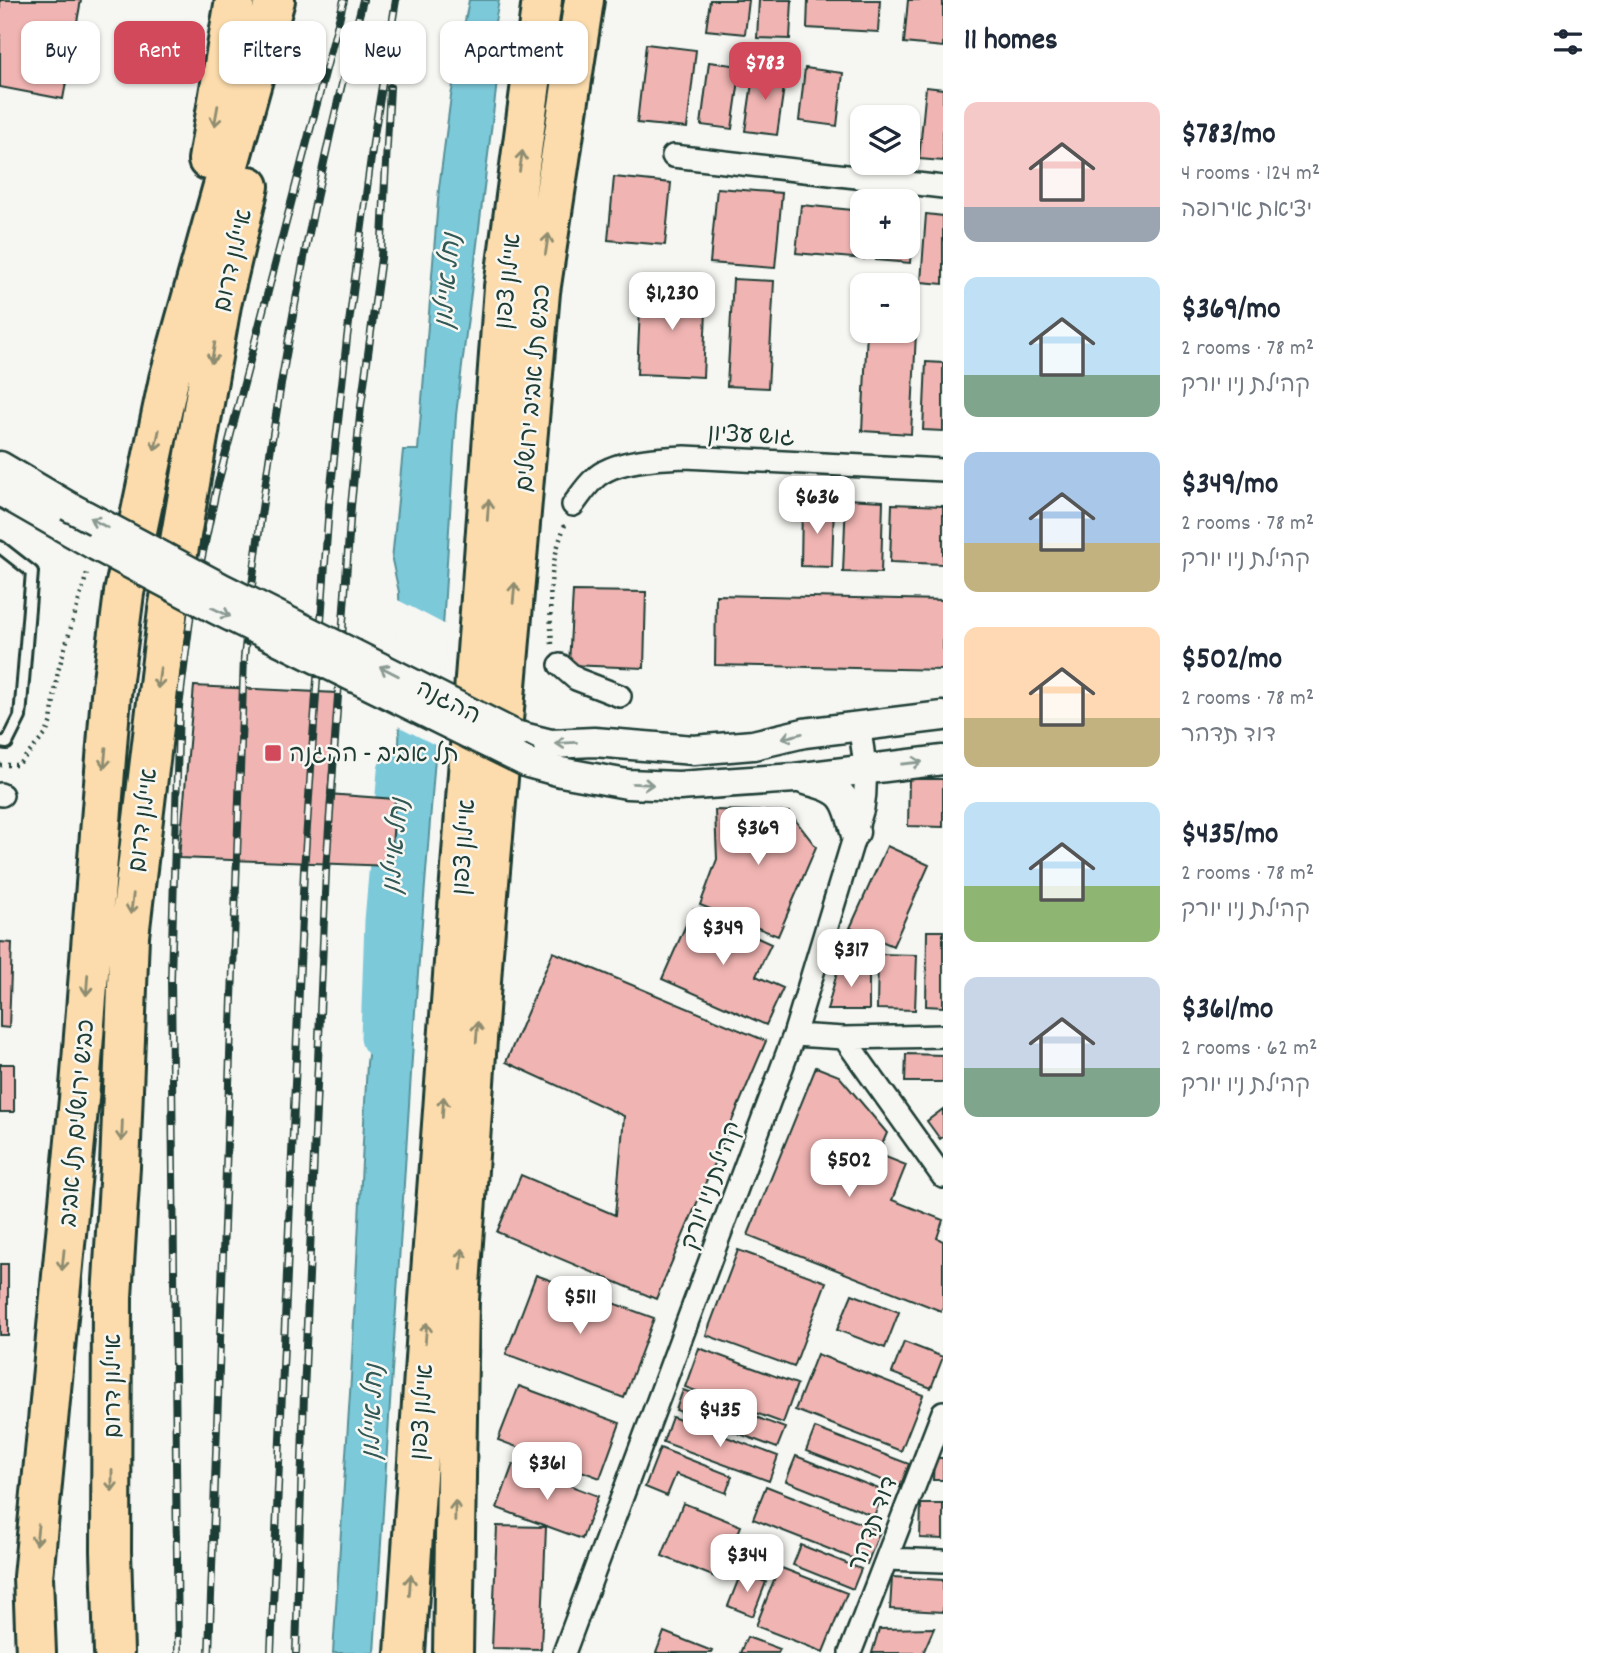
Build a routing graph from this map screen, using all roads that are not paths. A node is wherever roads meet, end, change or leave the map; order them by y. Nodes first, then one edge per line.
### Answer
1 (236, 0) edge
2 (275, 0) edge
3 (292, 0) edge
4 (542, 0) edge
5 (584, 0) edge
6 (673, 156) dead end
7 (943, 187) edge
8 (169, 379) junction
9 (0, 467) edge
10 (943, 470) edge
11 (0, 491) edge
12 (573, 505) road end
13 (0, 547) edge
14 (560, 664) road end
15 (620, 696) dead end
16 (943, 716) edge
17 (859, 727) junction
18 (0, 742) edge
19 (943, 760) edge
20 (865, 769) junction
21 (513, 770) junction
22 (795, 778) junction
23 (855, 832) junction
24 (794, 1035) junction
25 (943, 1036) edge
26 (844, 1038) junction
27 (943, 1177) edge
28 (942, 1415) edge
29 (887, 1559) junction
30 (943, 1561) edge
31 (33, 1577) junction
32 (567, 1652) edge
33 (27, 1653) edge
34 (36, 1653) edge
35 (114, 1653) edge
36 (405, 1653) edge
37 (453, 1653) edge
38 (850, 1653) edge

1 -> 8 highway
2 - 8 highway
3 -> 35 highway, איילון דרום
36 -> 4 highway, איילון צפון
21 -> 5 highway, כביש תל אביב ירושלים
6 - 7 street
8 -> 31 highway, כביש ירושלים תל אביב
17 -> 9 street, ההגנה, bridge
10 - 12 street, גוש עציון
11 -> 21 street, ההגנה, bridge
13 - 18 lane
14 - 15 street
16 - 17 street, ההגנה
17 - 20 street, קהילת ניו יורק
20 -> 19 street, ההגנה
20 - 22 street, ההגנה
20 - 23 street, קהילת ניו יורק
21 -> 22 street, ההגנה
37 -> 21 highway
22 - 23 street
23 - 24 street, קהילת ניו יורק
24 - 26 street
24 - 32 street, קהילת ניו יורק
25 - 26 street
26 - 27 street
28 - 29 street, דוד תדהר
29 - 30 street
29 - 38 street, דוד תדהר
31 - 33 highway
31 - 34 highway, כביש ירושלים תל אביב

